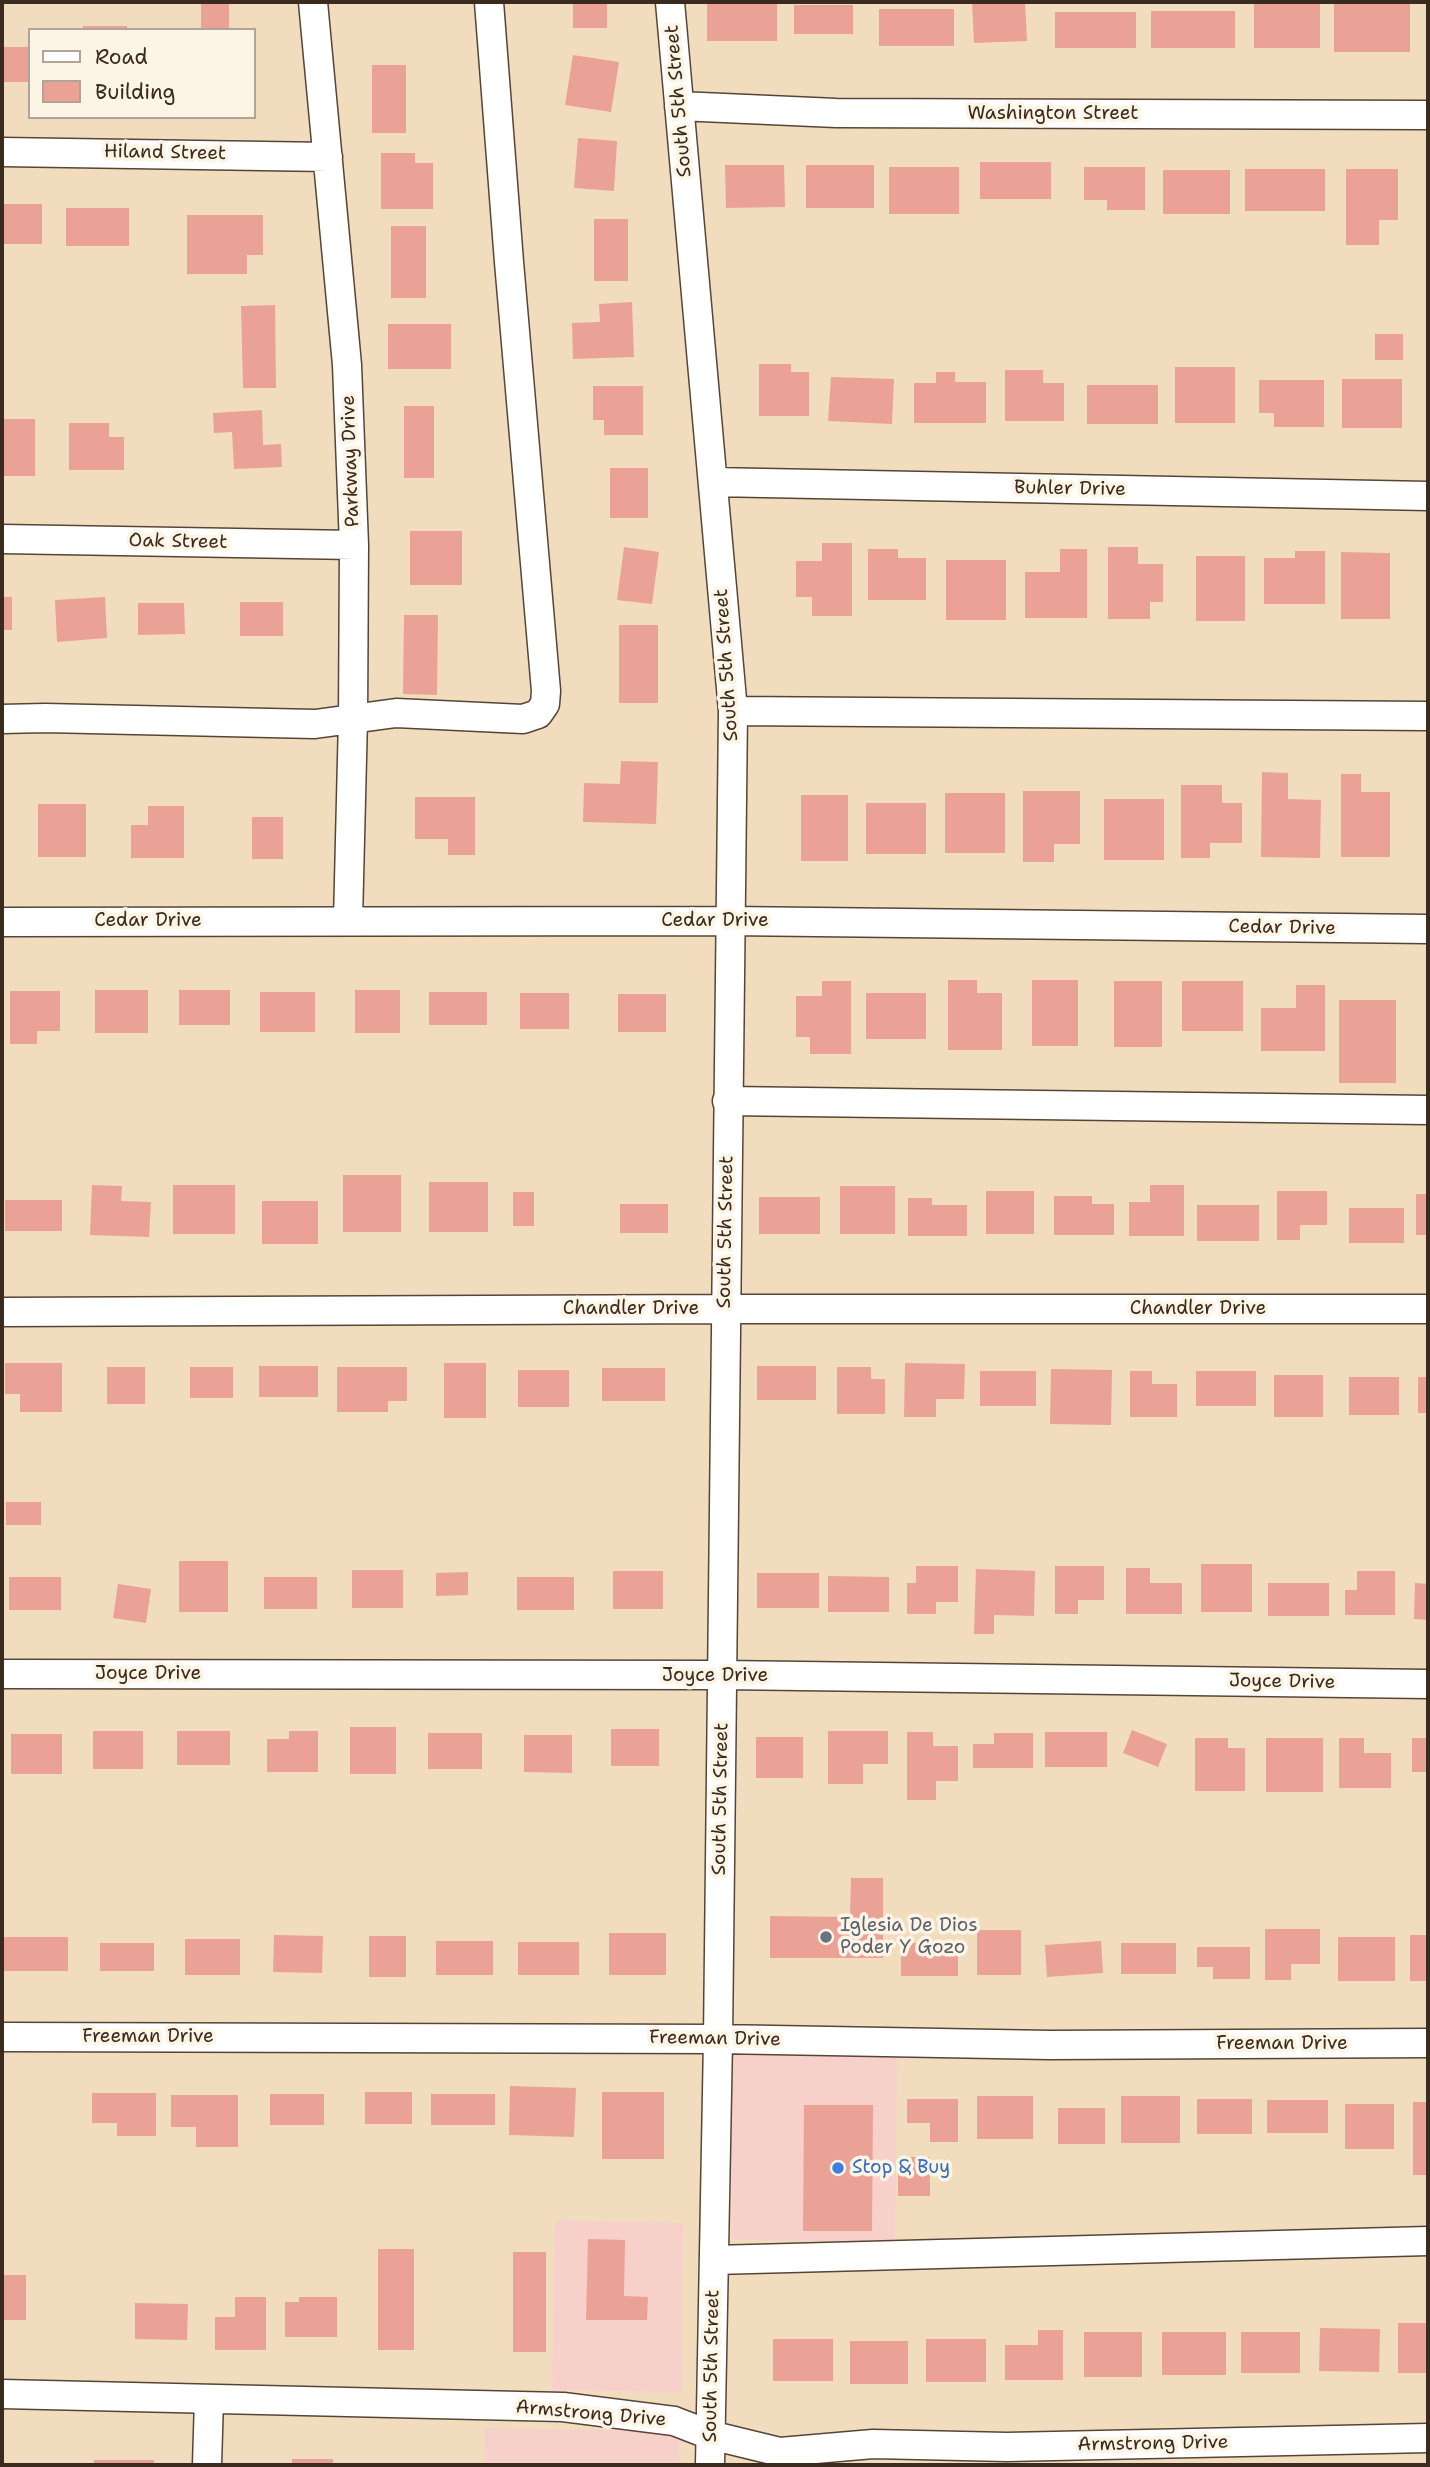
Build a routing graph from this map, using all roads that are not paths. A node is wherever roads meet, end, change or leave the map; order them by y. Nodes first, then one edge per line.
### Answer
1 (313, 2) edge
2 (489, 2) edge
3 (670, 2) edge
4 (679, 106) junction
5 (1428, 115) edge
6 (2, 152) edge
7 (328, 157) junction
8 (713, 482) junction
9 (1428, 496) edge
10 (2, 539) edge
11 (354, 545) junction
12 (733, 711) junction
13 (1428, 716) edge
14 (353, 718) junction
15 (2, 719) edge
16 (348, 921) junction
17 (729, 921) junction
18 (2, 922) edge
19 (1428, 929) edge
20 (727, 1101) junction
21 (1428, 1110) edge
22 (724, 1309) junction
23 (1428, 1309) edge
24 (2, 1312) edge
25 (2, 1674) edge
26 (722, 1675) junction
27 (1428, 1684) edge
28 (2, 2037) edge
29 (718, 2039) junction
30 (1428, 2043) edge
31 (1428, 2241) edge
32 (714, 2260) junction
33 (2, 2394) edge
34 (209, 2399) junction
35 (710, 2435) junction
36 (1428, 2438) edge
37 (207, 2465) edge
38 (710, 2465) edge

1 - 7 street, Parkway Drive
2 - 14 street
3 - 4 street, South 5th Street
4 - 5 street, Washington Street
4 - 8 street, South 5th Street
6 - 7 street, Hiland Street
7 - 11 street, Parkway Drive
8 - 9 street, Buhler Drive
8 - 12 street, South 5th Street
10 - 11 street, Oak Street
11 - 14 street, Parkway Drive
12 - 13 street
12 - 17 street, South 5th Street
14 - 15 street
14 - 16 street, Parkway Drive
16 - 17 street, Cedar Drive
16 - 18 street, Cedar Drive
17 - 19 street, Cedar Drive
17 - 20 street, South 5th Street
20 - 21 street
20 - 22 street, South 5th Street
22 - 23 street, Chandler Drive
22 - 24 street, Chandler Drive
22 - 26 street, South 5th Street
25 - 26 street, Joyce Drive
26 - 27 street, Joyce Drive
26 - 29 street, South 5th Street
28 - 29 street, Freeman Drive
29 - 30 street, Freeman Drive
29 - 32 street, South 5th Street
31 - 32 street
32 - 35 street, South 5th Street
33 - 34 street, Armstrong Drive
34 - 35 street, Armstrong Drive
34 - 37 street
35 - 36 street, Armstrong Drive
35 - 38 street, South 5th Street

